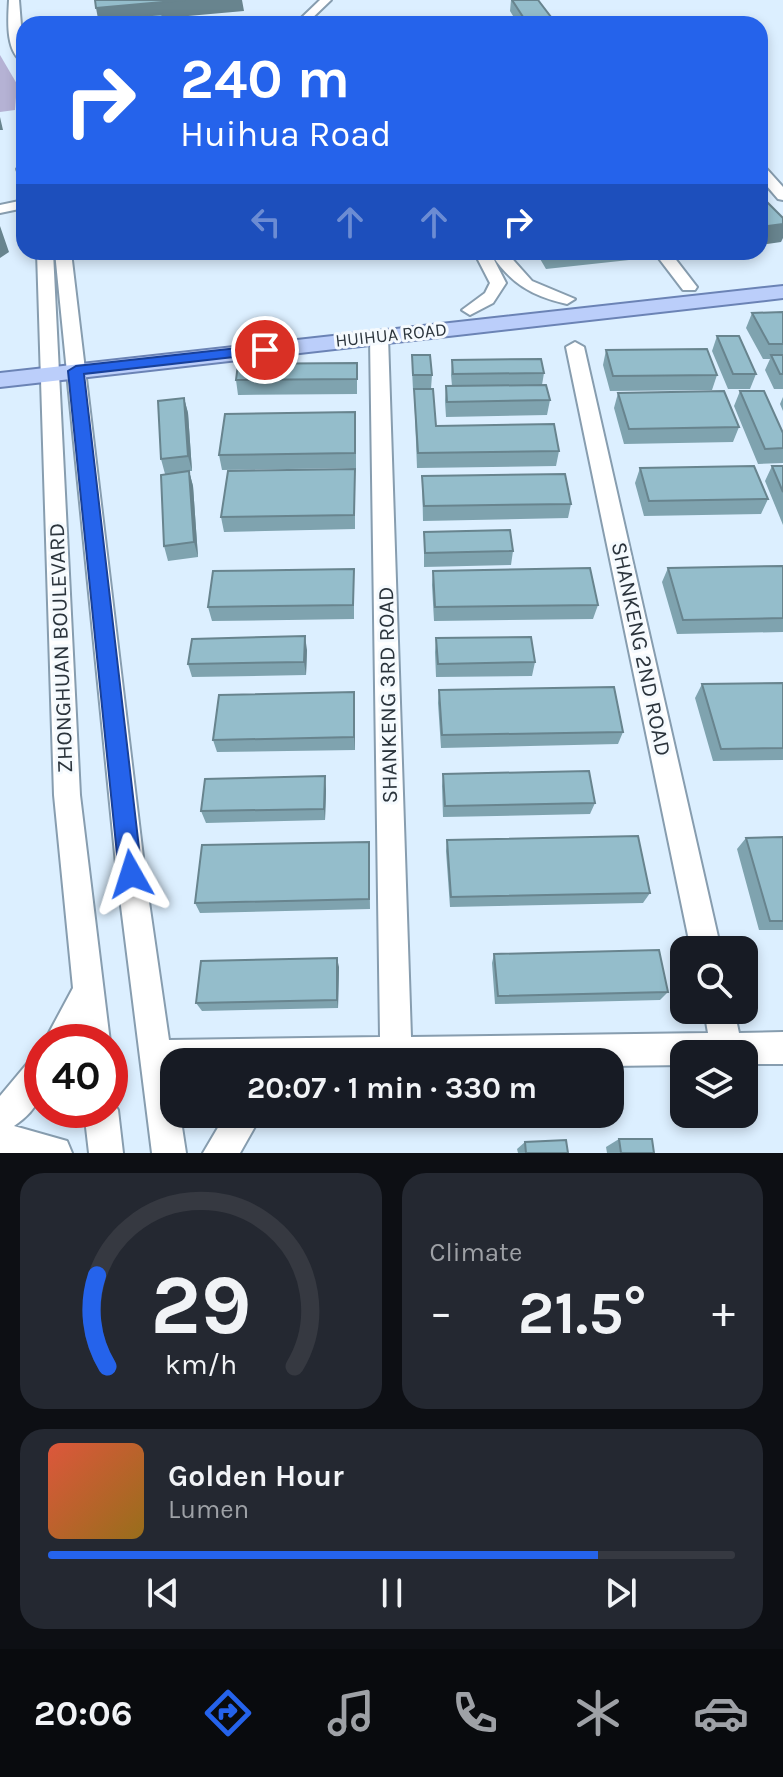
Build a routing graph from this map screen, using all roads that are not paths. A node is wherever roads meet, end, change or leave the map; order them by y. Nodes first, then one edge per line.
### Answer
1 (14, 0) edge
2 (26, 0) edge
3 (315, 0) edge
4 (326, 0) edge
5 (26, 14) dead end
6 (298, 16) edge
7 (309, 16) edge
8 (16, 34) edge
9 (46, 260) edge
10 (63, 260) edge
11 (486, 260) edge
12 (504, 260) edge
13 (668, 260) edge
14 (783, 275) edge
15 (689, 287) junction
16 (783, 292) edge
17 (567, 299) junction
18 (470, 310) junction
19 (379, 337) junction
20 (575, 347) dead end
21 (0, 362) edge
22 (62, 364) junction
23 (0, 380) edge
24 (703, 936) edge
25 (88, 988) junction
26 (72, 1024) edge
27 (92, 1024) edge
28 (396, 1048) edge
29 (758, 1048) edge
30 (783, 1048) edge
31 (624, 1050) edge
32 (670, 1050) edge
33 (156, 1056) junction
34 (160, 1056) edge
35 (24, 1094) edge
36 (0, 1116) edge
37 (103, 1128) edge
38 (236, 1128) edge
39 (0, 1142) edge
40 (55, 1153) edge
41 (106, 1153) edge
42 (169, 1153) edge
43 (220, 1153) edge

1 - 8 street
2 - 5 street
3 - 6 street
4 - 7 street
9 - 22 street, ZHONGHUAN BOULEVARD
10 - 22 street, ZHONGHUAN BOULEVARD
11 - 18 street
12 - 17 street
13 - 15 street
14 - 15 main road, HUIHUA ROAD
15 - 17 main road, HUIHUA ROAD
16 - 19 main road, HUIHUA ROAD
17 - 18 main road, HUIHUA ROAD
18 - 22 main road, HUIHUA ROAD
19 - 22 main road, HUIHUA ROAD
19 - 28 street, SHANKENG 3RD ROAD
20 - 24 street, SHANKENG 2ND ROAD
21 - 22 main road, HUIHUA ROAD
22 - 23 main road, HUIHUA ROAD
22 - 25 street, ZHONGHUAN BOULEVARD
22 - 33 street, ZHONGHUAN BOULEVARD
25 - 26 street
25 - 27 street, ZHONGHUAN BOULEVARD
29 - 30 street
31 - 32 street
33 - 34 street
33 - 42 street, ZHONGHUAN BOULEVARD
35 - 36 street
37 - 41 street
38 - 43 street
39 - 40 street

